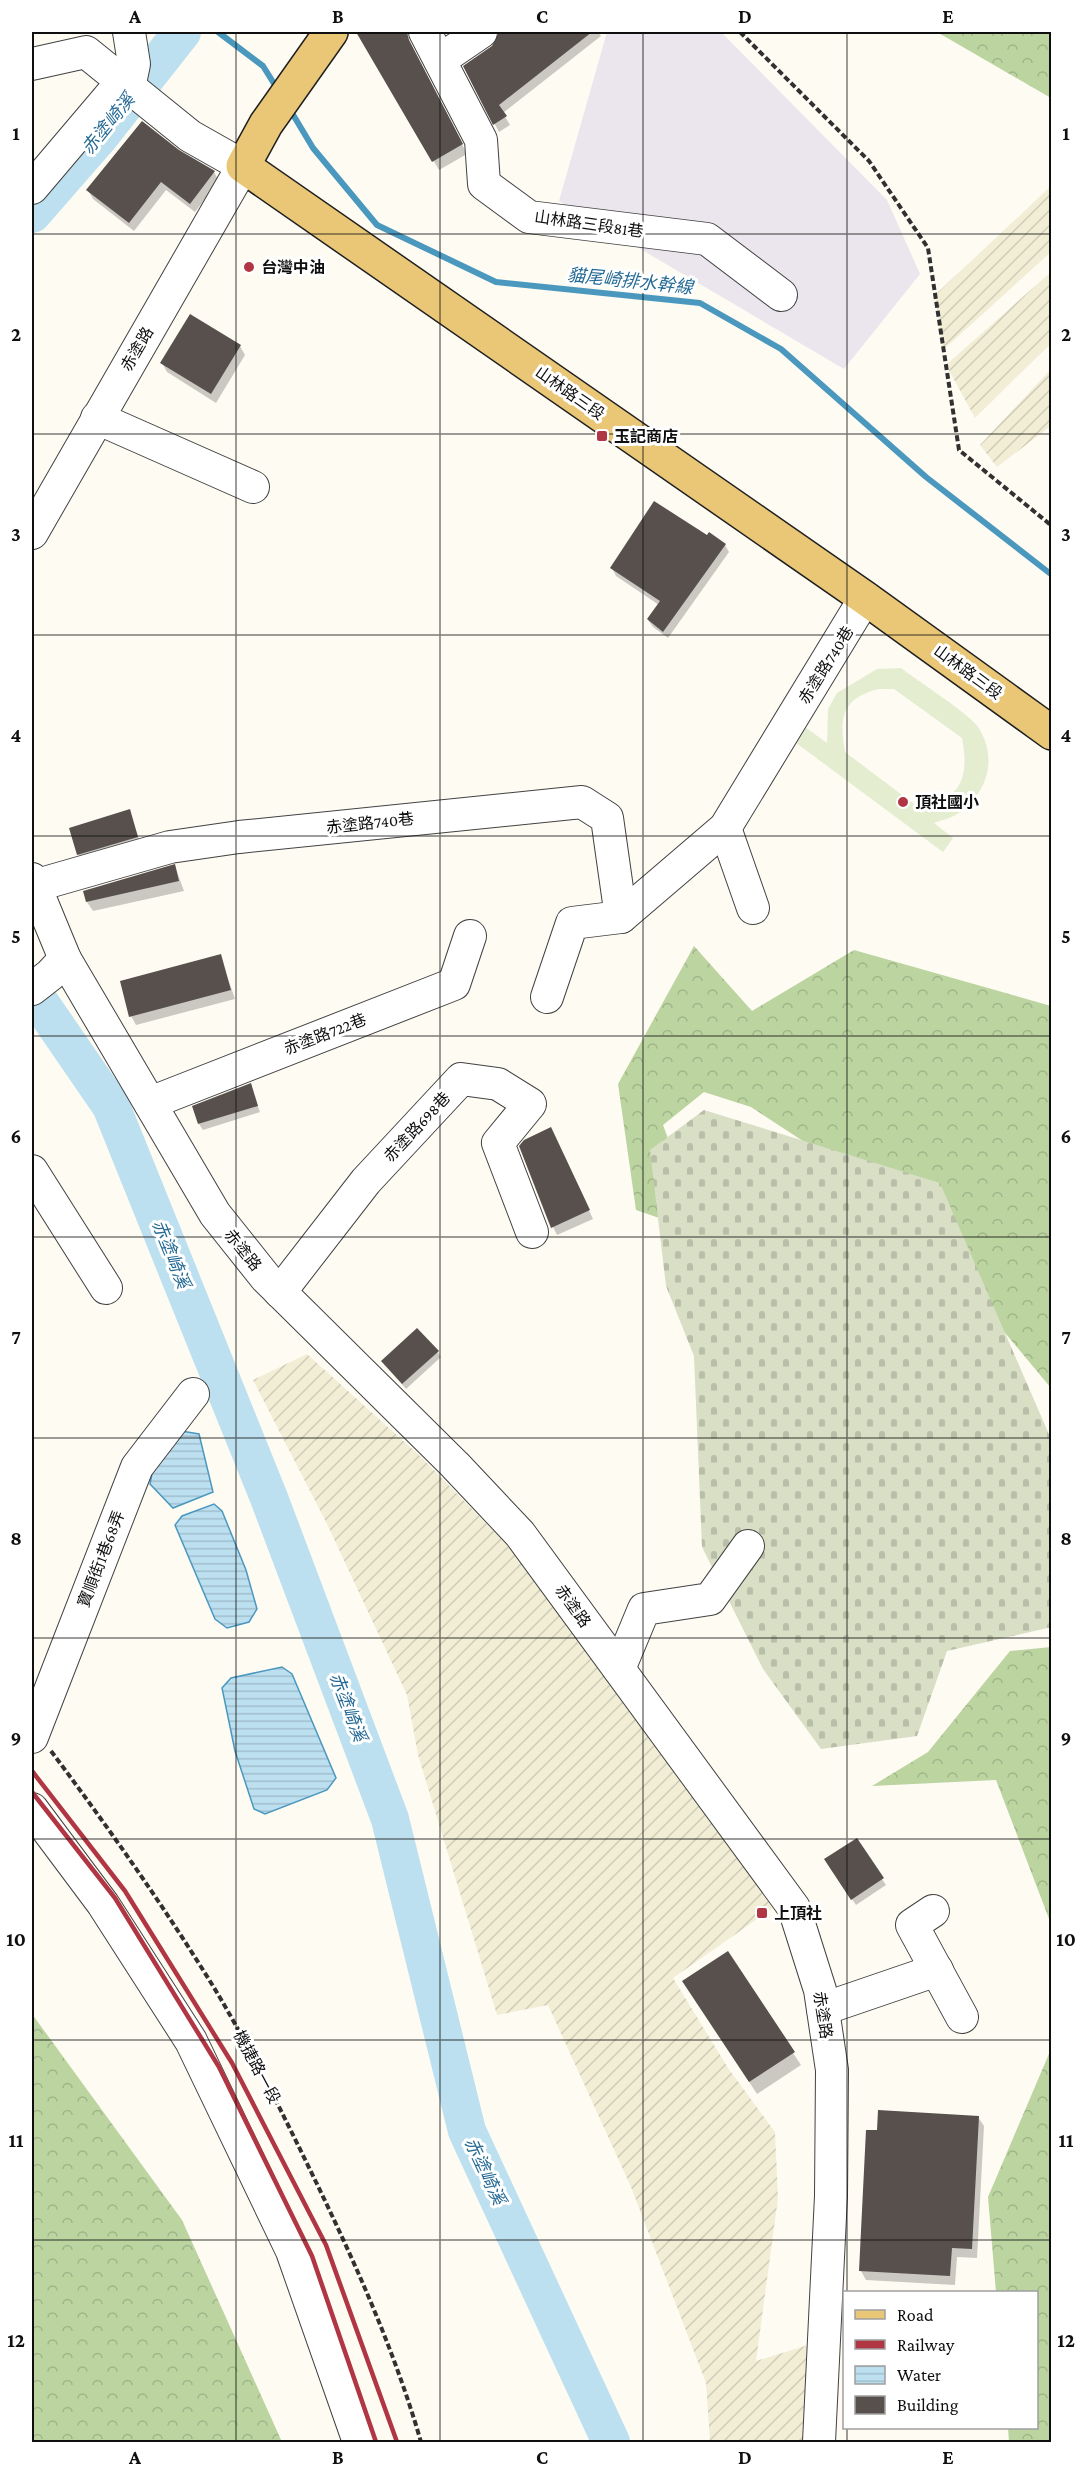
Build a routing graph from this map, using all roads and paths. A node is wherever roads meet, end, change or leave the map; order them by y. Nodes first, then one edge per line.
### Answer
1 (129, 32) edge
2 (332, 32) edge
3 (425, 32) edge
4 (481, 32) edge
5 (740, 32) edge
6 (440, 60) junction
7 (32, 63) edge
8 (125, 85) junction
9 (243, 166) junction
10 (32, 188) edge
11 (781, 295) dead end
12 (97, 418) junction
13 (253, 487) dead end
14 (1052, 526) edge
15 (32, 533) edge
16 (865, 598) junction
17 (1052, 733) edge
18 (725, 828) junction
19 (33, 882) edge
20 (753, 908) dead end
21 (621, 917) junction
22 (470, 936) dead end
23 (49, 974) edge
24 (547, 997) dead end
25 (150, 1103) junction
26 (32, 1171) edge
27 (532, 1232) dead end
28 (106, 1288) dead end
29 (280, 1292) junction
30 (193, 1394) dead end
31 (748, 1546) dead end
32 (619, 1669) junction
33 (34, 1733) edge
34 (32, 1809) edge
35 (933, 1911) dead end
36 (937, 1970) junction
37 (823, 2009) junction
38 (962, 2017) dead end
39 (359, 2442) edge
40 (421, 2442) edge
41 (819, 2442) edge

1 - 8 street
2 - 9 main road
3 - 6 street, 山林路三段81巷
4 - 6 street
5 - 14 path
6 - 11 street, 山林路三段81巷
7 - 8 street
8 - 9 street
8 - 10 street
9 - 12 street, 赤塗路
9 - 16 main road, 山林路三段
12 - 13 street
12 - 15 street, 赤塗路
16 - 17 main road, 山林路三段
16 - 18 street, 赤塗路740巷
18 - 20 street
18 - 21 street, 赤塗路740巷
19 - 21 street, 赤塗路740巷
19 - 23 street, 赤塗路
21 - 24 street
22 - 25 street, 赤塗路722巷
23 - 25 street, 赤塗路
25 - 29 street, 赤塗路
26 - 28 street
27 - 29 street, 赤塗路698巷
29 - 32 street, 赤塗路
30 - 33 street, 寶順街1巷68弄
31 - 32 street
32 - 37 street, 赤塗路
33 - 40 path, 機捷路一段
34 - 39 street
35 - 36 street
36 - 37 street
36 - 38 street
37 - 41 street, 赤塗路

